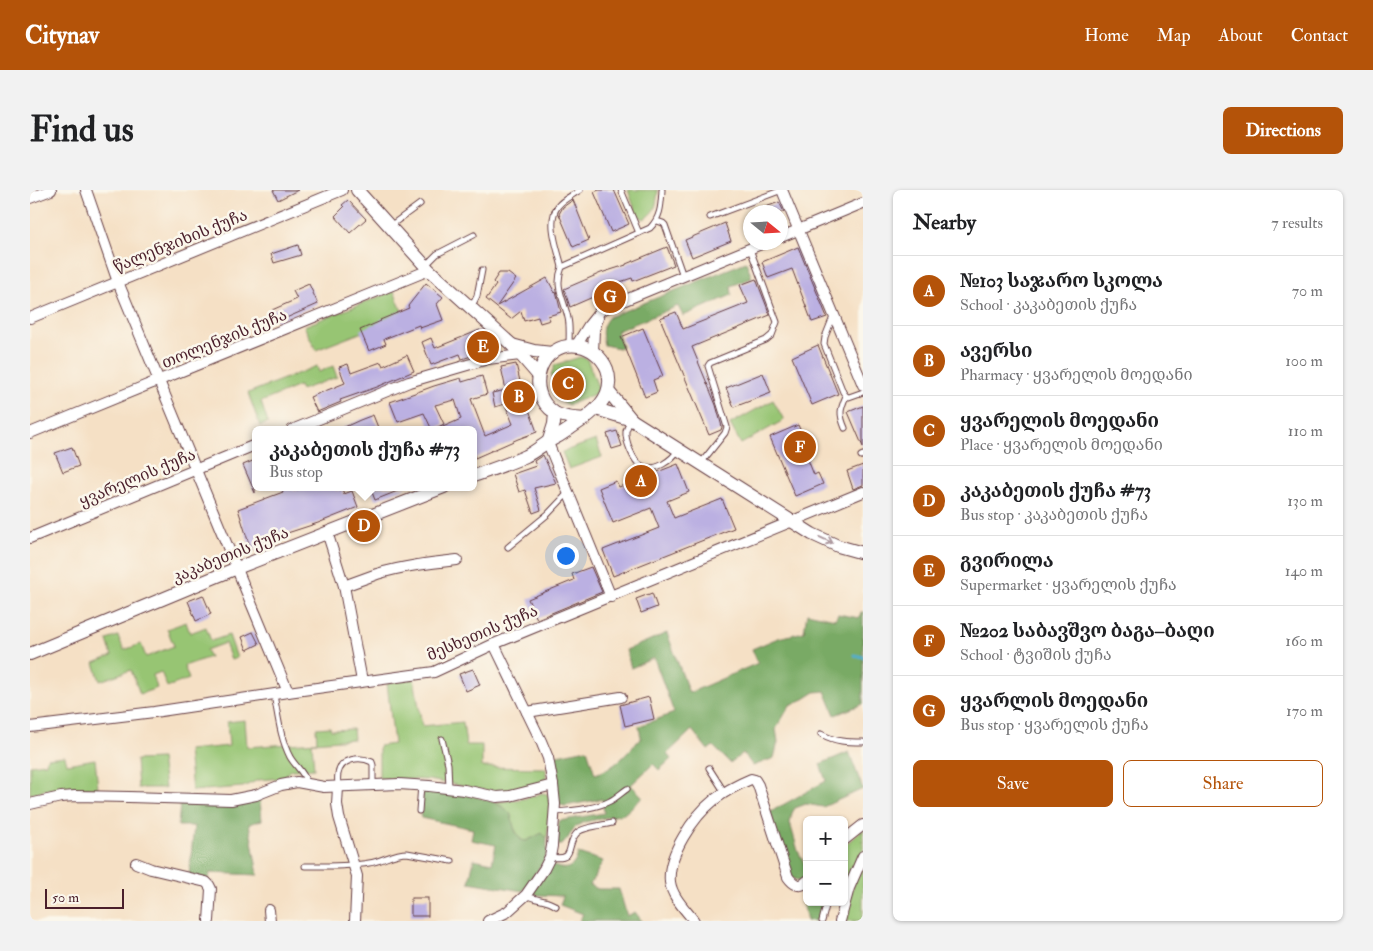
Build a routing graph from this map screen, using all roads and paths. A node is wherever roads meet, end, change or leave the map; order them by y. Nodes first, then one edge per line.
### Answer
1 (51, 190) edge
2 (86, 190) edge
3 (342, 190) edge
4 (357, 190) edge
5 (580, 190) edge
6 (621, 190) edge
7 (662, 190) edge
8 (782, 190) edge
9 (30, 198) edge
10 (863, 203) edge
11 (420, 204) dead end
12 (710, 217) dead end
13 (657, 221) junction
14 (390, 226) junction
15 (798, 230) junction
16 (639, 233) junction
17 (788, 234) edge
18 (474, 235) dead end
19 (748, 250) edge
20 (750, 250) edge
21 (562, 267) junction
22 (427, 268) junction
23 (482, 270) dead end
24 (683, 276) junction
25 (118, 282) junction
26 (471, 308) junction
27 (601, 310) junction
28 (834, 314) junction
29 (30, 318) edge
30 (573, 346) junction
31 (516, 350) junction
32 (594, 352) junction
33 (552, 353) junction
34 (538, 375) junction
35 (159, 380) junction
36 (863, 385) edge
37 (608, 391) junction
38 (863, 392) edge
39 (846, 396) junction
40 (596, 409) junction
41 (555, 413) junction
42 (585, 419) junction
43 (632, 420) junction
44 (302, 426) edge
45 (844, 428) dead end
46 (30, 433) edge
47 (548, 442) junction
48 (252, 445) edge
49 (679, 450) junction
50 (701, 464) junction
51 (196, 468) junction
52 (477, 474) edge
53 (434, 491) edge
54 (568, 492) junction
55 (863, 492) edge
56 (792, 522) junction
57 (326, 532) junction
58 (30, 538) edge
59 (508, 547) dead end
60 (863, 554) edge
61 (457, 560) dead end
62 (237, 568) junction
63 (344, 586) junction
64 (611, 597) junction
65 (494, 644) junction
66 (30, 654) edge
67 (362, 681) junction
68 (288, 692) junction
69 (274, 694) junction
70 (622, 697) dead end
71 (527, 712) junction
72 (30, 727) edge
73 (821, 734) dead end
74 (442, 739) dead end
75 (863, 742) edge
76 (708, 768) dead end
77 (307, 784) junction
78 (373, 785) junction
79 (421, 785) junction
80 (553, 785) junction
81 (338, 786) junction
82 (449, 788) junction
83 (627, 789) dead end
84 (725, 793) junction
85 (30, 804) edge
86 (419, 811) dead end
87 (554, 812) junction
88 (612, 823) dead end
89 (863, 824) edge
90 (848, 837) edge
91 (550, 856) junction
92 (863, 856) edge
93 (452, 861) dead end
94 (136, 862) dead end
95 (354, 865) junction
96 (305, 866) dead end
97 (803, 885) edge
98 (526, 895) junction
99 (556, 906) dead end
100 (826, 906) edge
101 (269, 910) dead end
102 (208, 921) edge
103 (270, 921) edge
104 (354, 921) edge
105 (488, 921) edge
106 (694, 921) edge
107 (822, 921) edge
108 (840, 921) edge

1 - 9 street
2 - 25 street
3 - 25 street, წალენჯიხის ქუჩა
4 - 14 street
5 - 21 lane
6 - 16 lane
7 - 13 lane
8 - 12 lane
8 - 15 street
10 - 15 street
11 - 14 lane
13 - 16 lane
13 - 24 lane
14 - 22 street
15 - 17 street
15 - 28 street
16 - 21 lane
18 - 22 lane
19 - 24 street
20 - 50 lane
21 - 30 lane
22 - 26 street
22 - 35 street, თოლენჯის ქუჩა
23 - 26 lane
24 - 27 street
25 - 29 street, წალენჯიხის ქუჩა
25 - 35 street
26 - 31 street
27 - 30 street
27 - 32 street
28 - 36 street
28 - 39 lane
30 - 32 street
30 - 33 street
31 - 33 street
31 - 34 street
31 - 44 street
32 - 37 street
33 - 34 street
34 - 41 street
35 - 46 street, თოლენჯის ქუჩა
35 - 51 street
37 - 40 street
37 - 43 street
38 - 39 lane
39 - 45 lane
40 - 42 street
40 - 43 street
41 - 42 street
41 - 47 street
42 - 47 street
43 - 49 street
43 - 49 lane
47 - 52 street
47 - 54 street
48 - 51 street, ყვარელის ქუჩა
49 - 50 street
50 - 56 street
51 - 58 street, ყვარელის ქუჩა
51 - 62 street
53 - 57 street, კაკაბეთის ქუჩა
54 - 59 lane
54 - 64 street
55 - 56 street, მესხეთის ქუჩა
56 -> 60 street
56 - 64 street, მესხეთის ქუჩა
57 - 62 street, კაკაბეთის ქუჩა
57 - 63 street
61 - 63 street
62 - 66 street, კაკაბეთის ქუჩა
62 - 68 street
63 - 67 street
64 - 65 street, მესხეთის ქუჩა
65 - 67 street, მესხეთის ქუჩა
65 - 71 street
67 - 68 street, მესხეთის ქუჩა
68 - 69 street, მესხეთის ქუჩა
69 - 72 street, მესხეთის ქუჩა
69 - 77 lane
70 - 71 street
71 - 80 street
73 - 75 lane
74 - 82 lane
76 - 84 lane
77 - 81 street
77 - 85 street
78 - 79 street
78 - 81 street
78 - 81 lane
79 - 82 street
79 - 86 lane
80 - 82 street
80 - 87 street
81 - 95 street
83 - 87 lane
84 - 97 street
84 - 106 street
87 - 91 street
88 - 91 lane
89 - 90 street
91 - 98 street
92 - 108 street
93 - 95 lane
94 - 102 street
95 - 96 lane
95 - 104 street
98 - 99 lane
98 - 105 street
100 - 107 lane
101 - 103 street

